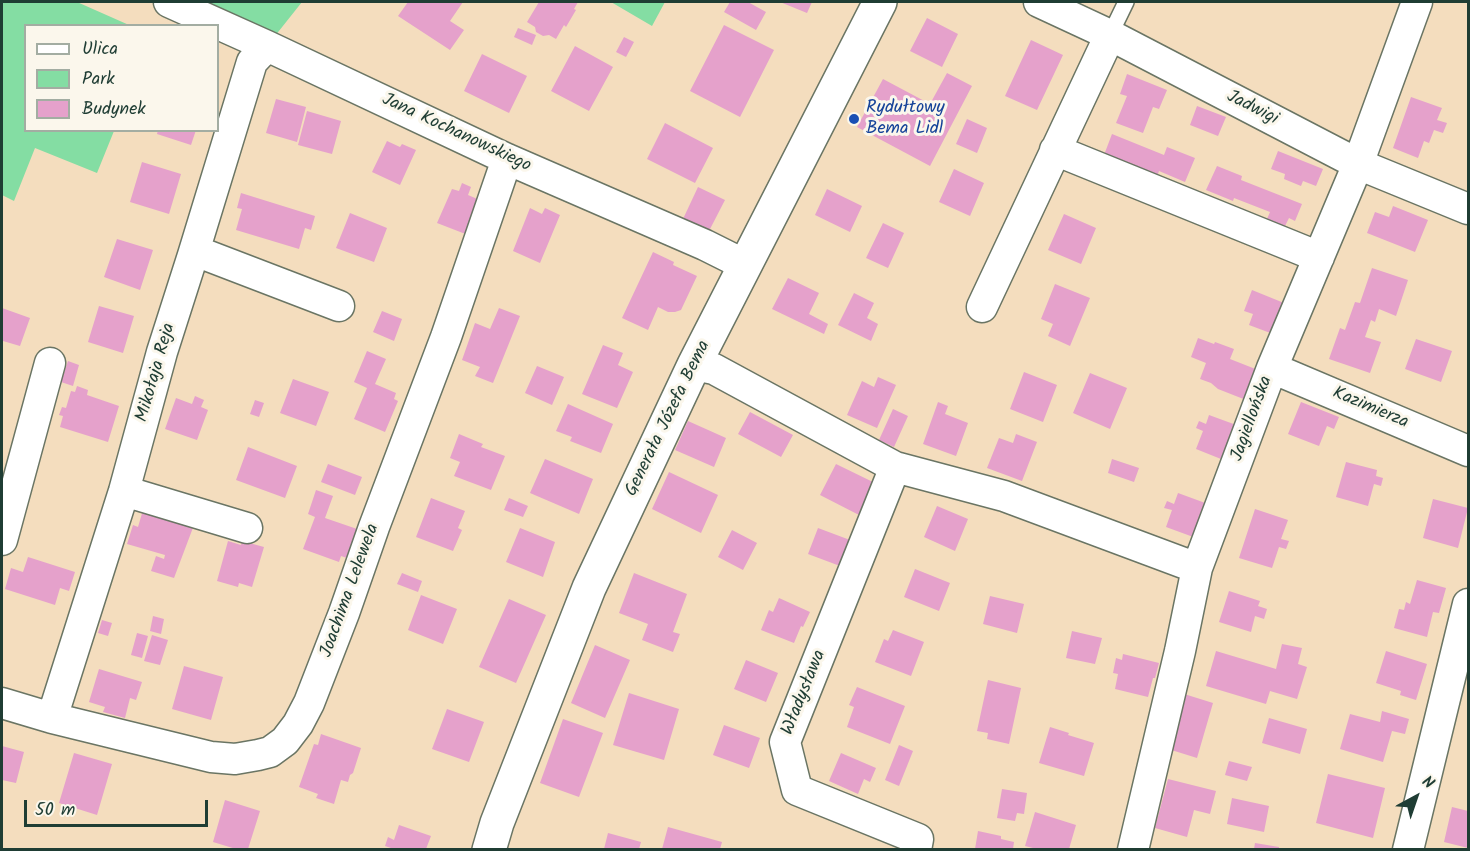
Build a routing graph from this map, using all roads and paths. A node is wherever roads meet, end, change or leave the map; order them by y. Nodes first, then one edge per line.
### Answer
1 (169, 2) edge
2 (880, 2) edge
3 (1039, 2) edge
4 (1126, 2) edge
5 (1416, 2) edge
6 (218, 24) edge
7 (219, 24) edge
8 (1110, 35) junction
9 (267, 46) junction
10 (1055, 150) junction
11 (507, 159) junction
12 (1358, 164) junction
13 (1468, 209) edge
14 (193, 255) junction
15 (1319, 257) junction
16 (745, 265) junction
17 (339, 306) dead end
18 (982, 306) dead end
19 (50, 363) dead end
20 (694, 365) junction
21 (1272, 368) junction
22 (1468, 451) edge
23 (896, 467) junction
24 (124, 491) junction
25 (247, 528) dead end
26 (2, 540) edge
27 (1197, 568) junction
28 (1468, 604) edge
29 (2, 703) edge
30 (52, 718) junction
31 (489, 849) edge
32 (916, 849) edge
33 (1133, 849) edge
34 (1408, 849) edge

1 - 6 street, Jana Kochanowskiego
2 - 16 street, Generała Józefa Bema
3 - 8 street, Jadwigi
4 - 8 lane
5 - 12 street, Jagiellońska
7 - 9 street, Jana Kochanowskiego
8 - 10 street
8 - 12 street, Jadwigi
9 - 11 street, Jana Kochanowskiego
9 - 14 street, Mikołaja Reja
10 - 15 street
10 - 18 street
11 - 16 street, Jana Kochanowskiego
11 - 30 street, Joachima Lelewela
12 - 13 street, Jadwigi
12 - 15 street, Jagiellońska
14 - 17 street
14 - 24 street, Mikołaja Reja
15 - 21 street, Jagiellońska
16 - 20 street, Generała Józefa Bema
19 - 26 street
20 - 23 street
20 - 31 street, Generała Józefa Bema
21 - 22 street, Kazimierza
21 - 27 street, Jagiellońska
23 - 27 street
23 - 32 street, Władysława
24 - 25 street
24 - 30 street, Mikołaja Reja
27 - 33 street, Jagiellońska
28 - 34 street
29 - 30 street, Joachima Lelewela

